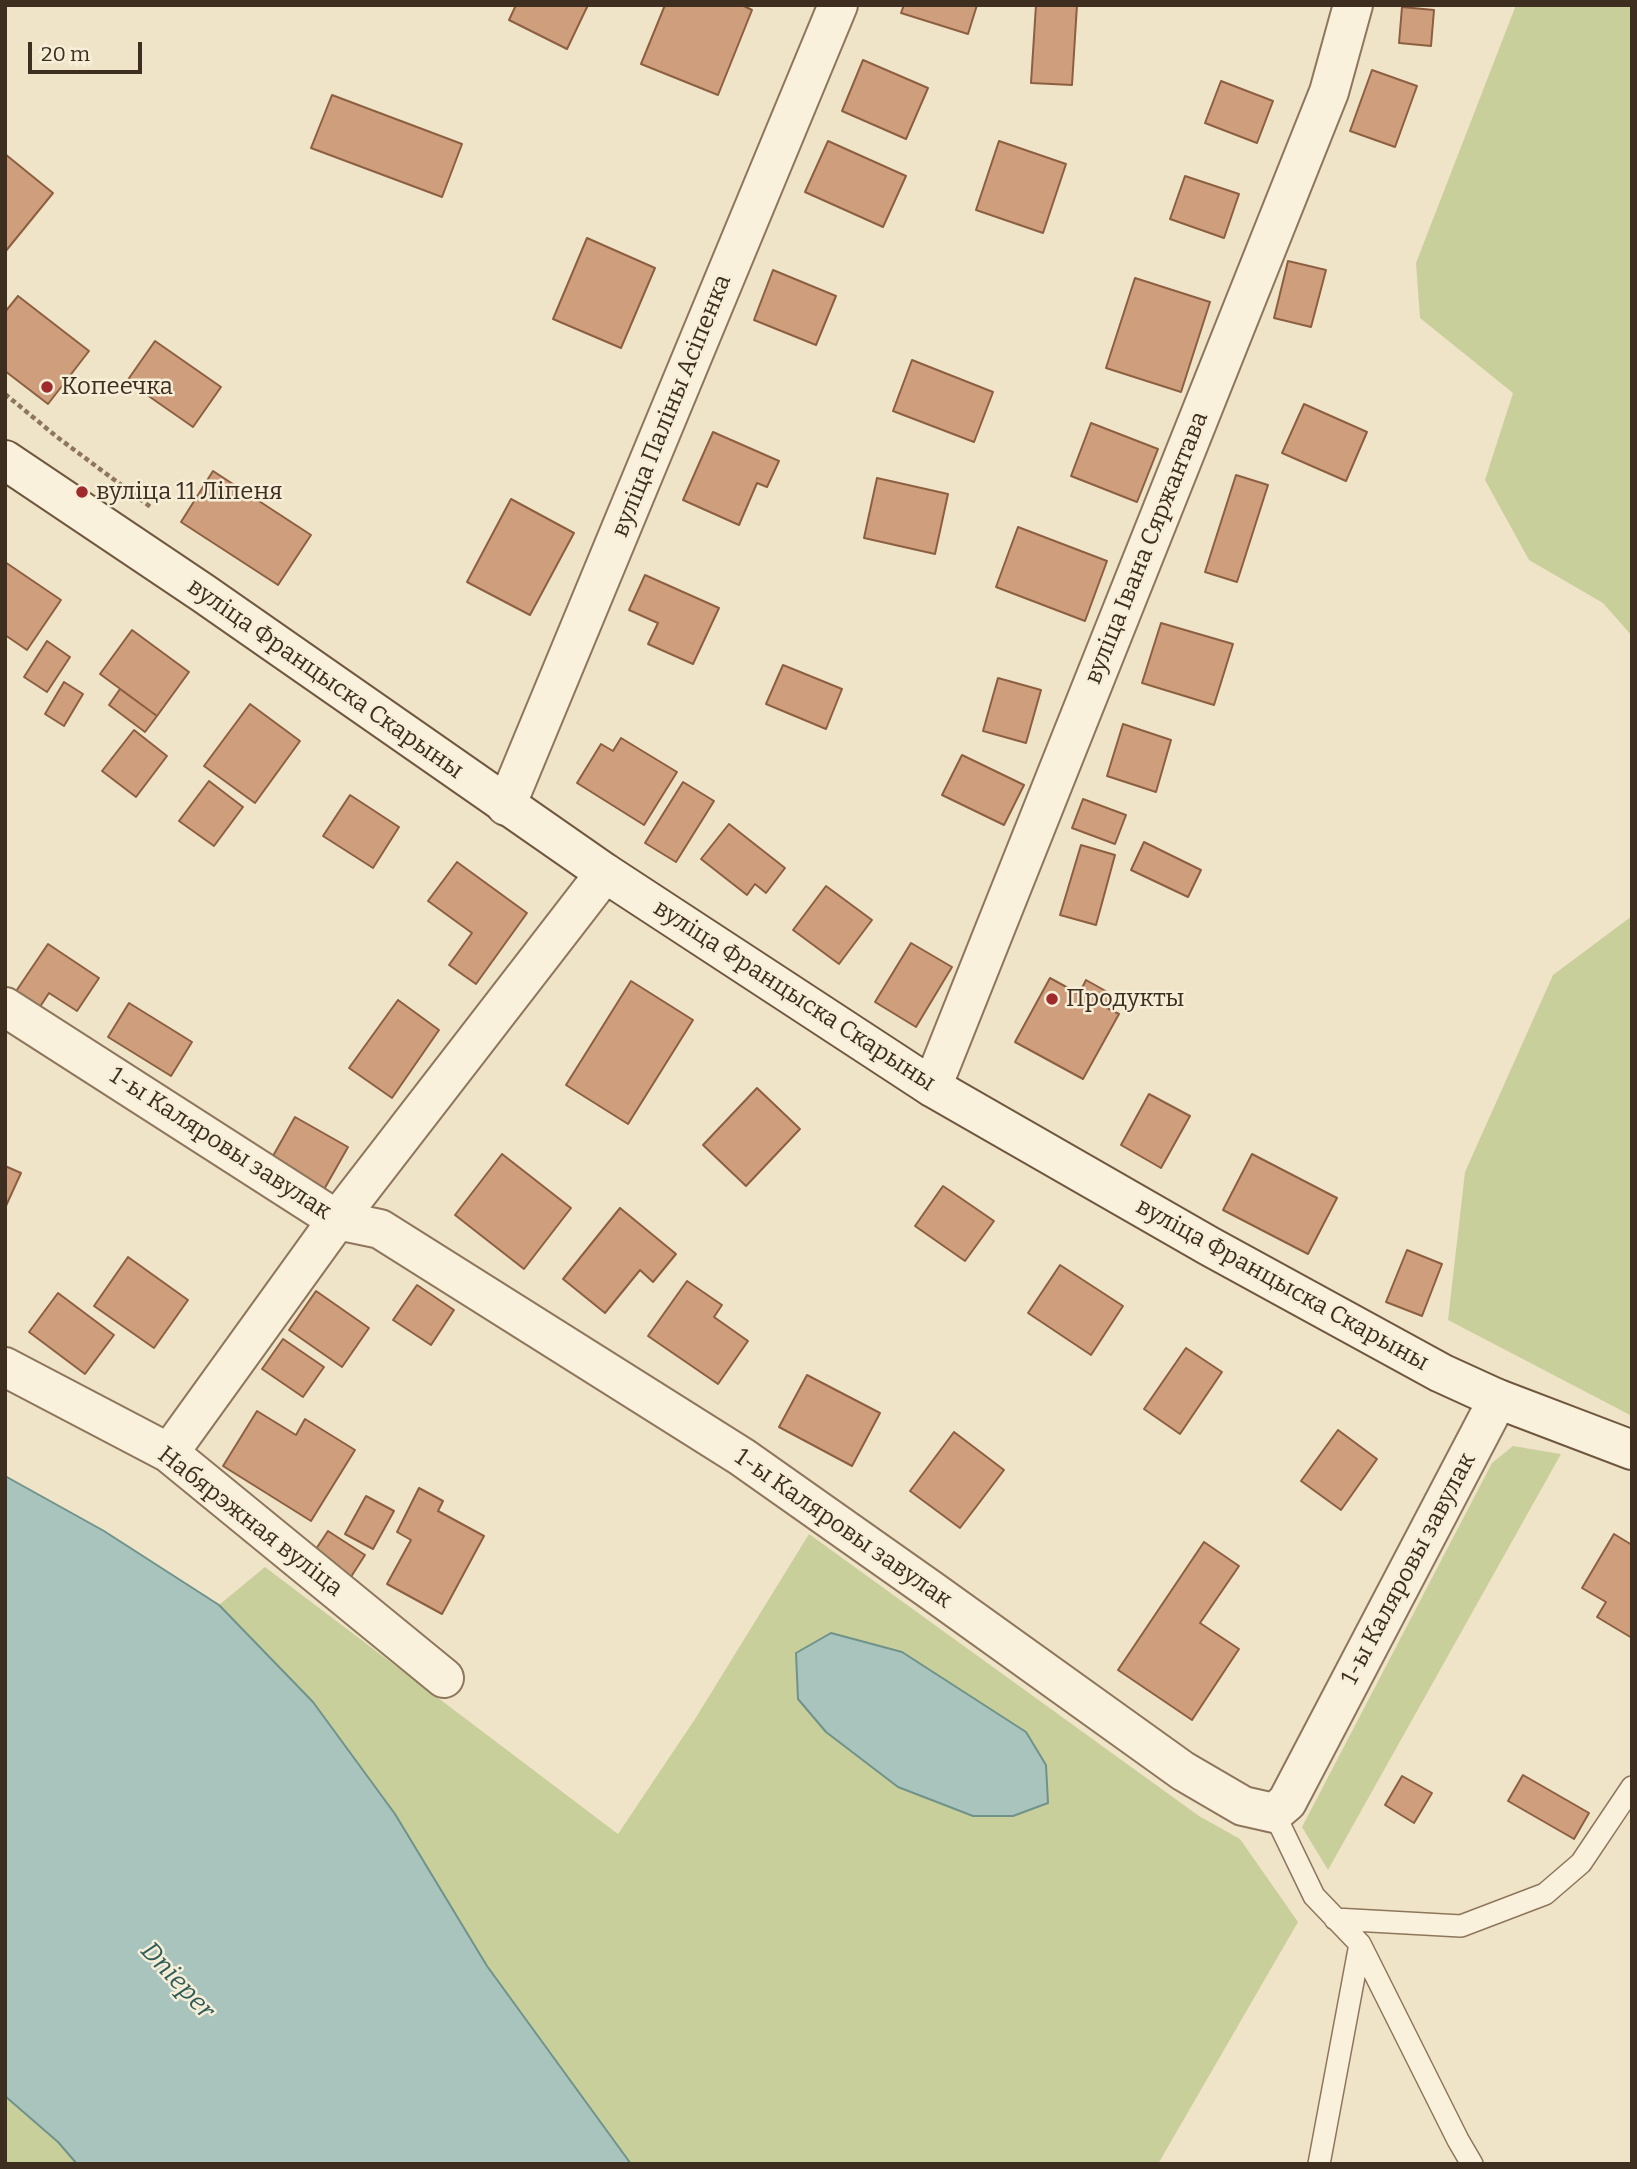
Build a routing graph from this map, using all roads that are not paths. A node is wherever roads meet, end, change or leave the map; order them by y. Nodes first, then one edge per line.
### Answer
1 (838, 5) edge
2 (1353, 5) edge
3 (5, 460) edge
4 (506, 806) junction
5 (605, 873) junction
6 (5, 1007) edge
7 (932, 1087) junction
8 (337, 1220) junction
9 (5, 1367) edge
10 (1497, 1399) junction
11 (1632, 1450) edge
12 (169, 1453) junction
13 (444, 1678) dead end
14 (1632, 1787) edge
15 (1274, 1812) junction
16 (1335, 1919) junction
17 (1360, 1944) junction
18 (1319, 2163) edge
19 (1472, 2164) edge

1 - 4 street, вуліца Паліны Асіпенка
2 - 7 street, вуліца Івана Сяржантава
3 - 4 street, вуліца Францыска Скарыны
4 - 5 street, вуліца Францыска Скарыны
5 - 7 street, вуліца Францыска Скарыны
5 - 8 street
6 - 8 street, 1-ы Каляровы завулак
7 - 10 street, вуліца Францыска Скарыны
8 - 12 street
8 - 15 street, 1-ы Каляровы завулак
9 - 12 street, Набярэжная вуліца
10 - 11 street, вуліца Францыска Скарыны
10 - 15 street, 1-ы Каляровы завулак
12 - 13 street, Набярэжная вуліца
14 - 16 lane
15 - 16 lane
16 - 17 lane
17 - 18 lane
17 - 19 lane

